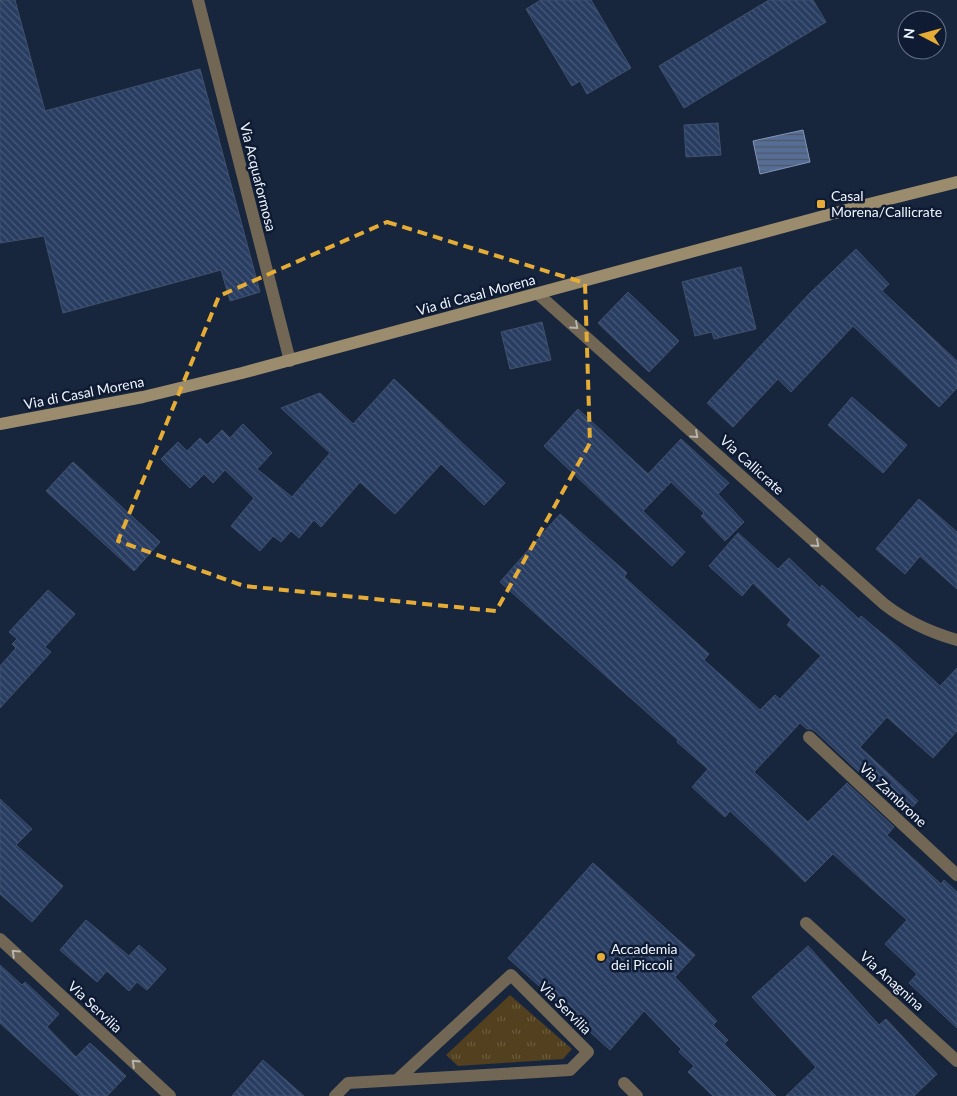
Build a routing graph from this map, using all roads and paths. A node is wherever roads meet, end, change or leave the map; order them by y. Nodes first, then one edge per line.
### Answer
1 (198, 0) edge
2 (957, 182) edge
3 (538, 294) junction
4 (290, 361) junction
5 (0, 424) edge
6 (957, 640) edge
7 (809, 737) dead end
8 (957, 874) edge
9 (806, 923) dead end
10 (0, 940) edge
11 (957, 1061) edge
12 (397, 1080) junction
13 (624, 1084) dead end
14 (170, 1096) edge
15 (335, 1096) edge
16 (637, 1096) edge

1 - 4 street, Via Acquaformosa
2 - 3 main road, Via di Casal Morena
3 - 4 main road, Via di Casal Morena
3 -> 6 street, Via Callicrate
4 - 5 main road, Via di Casal Morena
7 - 8 street, Via Zambrone
9 - 11 street, Via Anagnina
14 -> 10 street, Via Servilia
12 - 12 street, Via Servilia
12 - 15 street, Via Servilia
13 - 16 street

